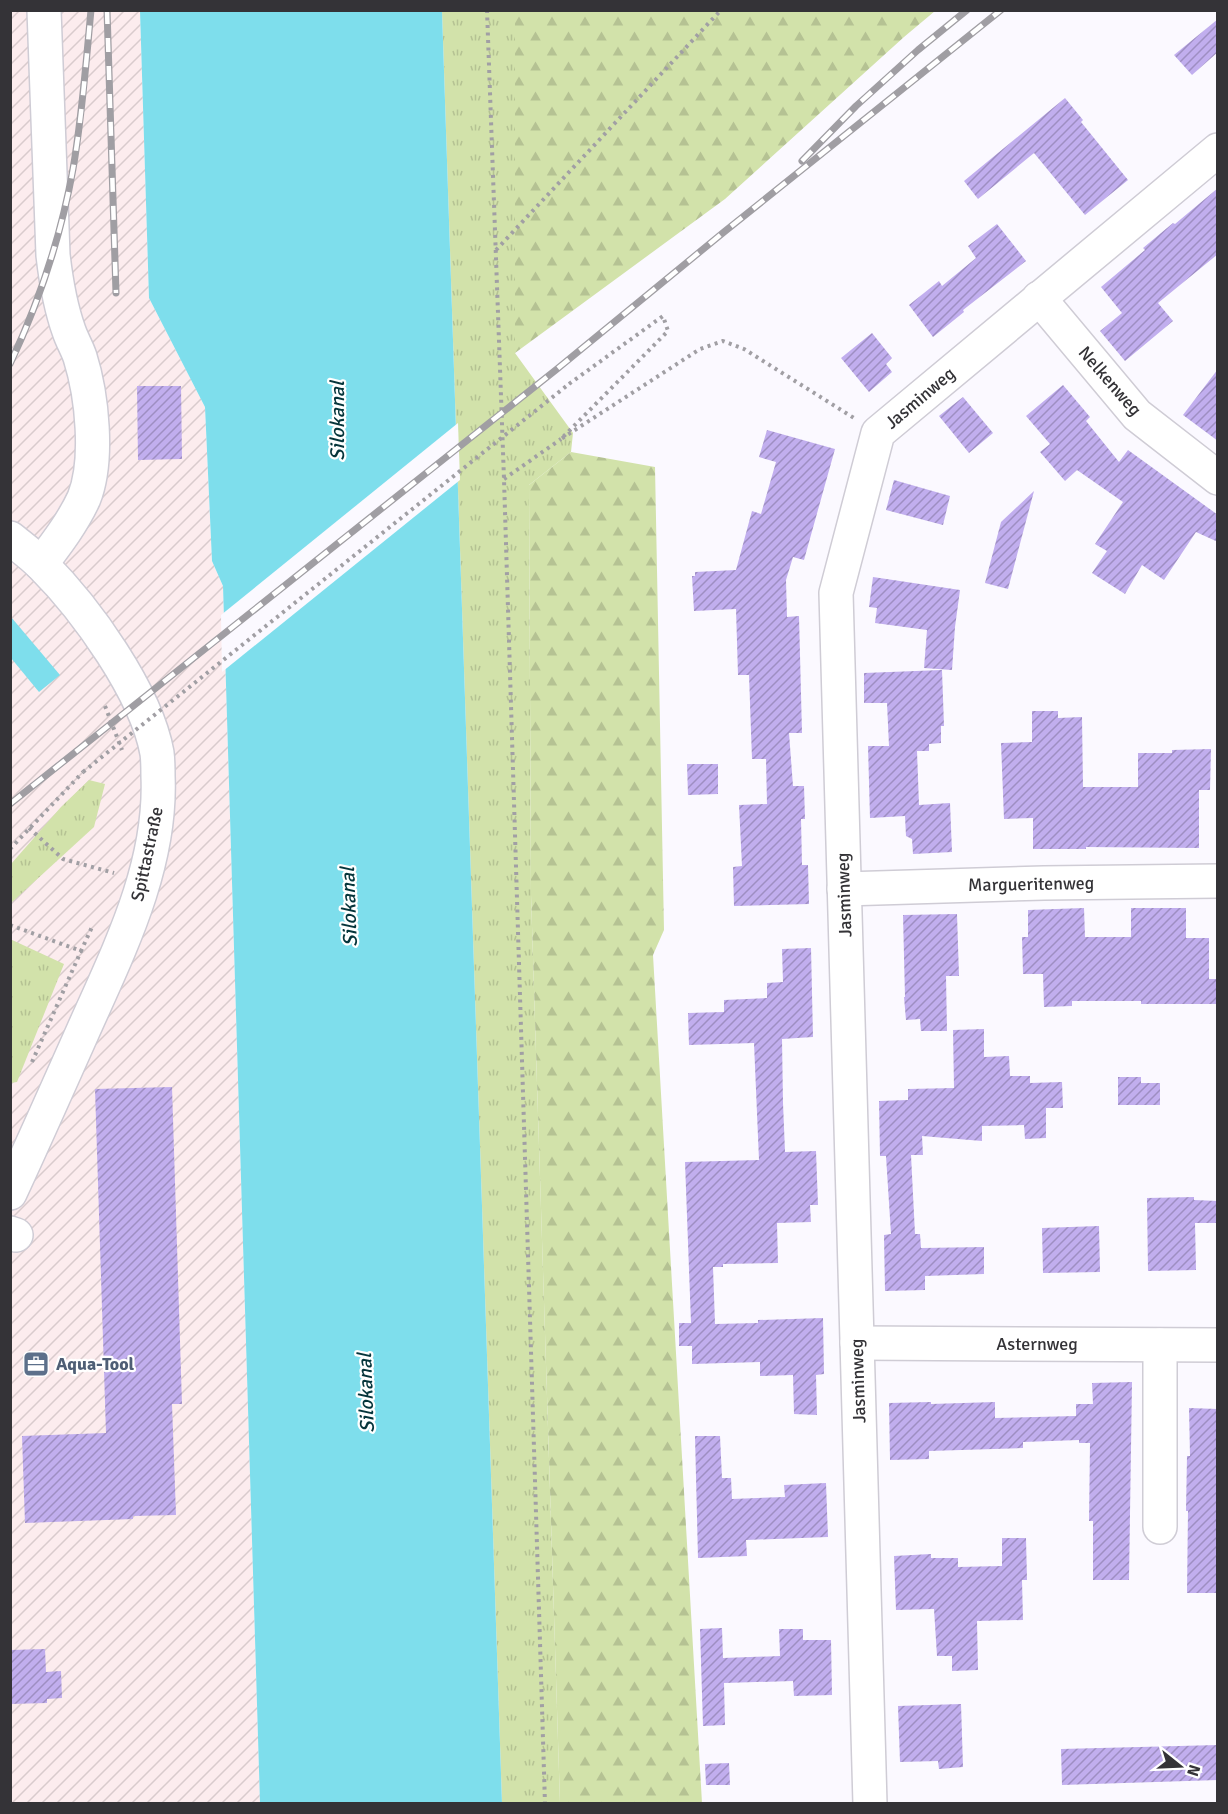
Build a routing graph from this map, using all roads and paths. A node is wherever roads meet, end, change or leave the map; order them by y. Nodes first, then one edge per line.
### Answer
1 (44, 10) edge
2 (486, 10) edge
3 (721, 10) edge
4 (1218, 150) edge
5 (496, 251) junction
6 (1039, 298) junction
7 (878, 433) junction
8 (561, 439) junction
9 (504, 478) junction
10 (1218, 478) edge
11 (10, 538) edge
12 (41, 564) junction
13 (102, 701) dead end
14 (124, 756) dead end
15 (29, 828) junction
16 (10, 849) edge
17 (118, 874) dead end
18 (1218, 881) edge
19 (844, 889) junction
20 (95, 922) dead end
21 (10, 925) edge
22 (81, 951) junction
23 (29, 1070) dead end
24 (10, 1193) edge
25 (857, 1343) junction
26 (1160, 1345) junction
27 (1218, 1346) edge
28 (1160, 1527) dead end
29 (545, 1803) edge
30 (870, 1803) edge

1 - 12 street
2 - 5 path
3 - 5 path
4 - 6 street, Jasminweg
5 - 9 path
6 - 7 street, Jasminweg
6 - 10 street, Nelkenweg
7 - 8 path
7 - 19 street, Jasminweg
8 - 9 path
8 - 15 path, bridge
9 - 29 path
11 - 12 street, Spittastraße
12 - 24 street, Spittastraße
13 - 14 path
15 - 16 path
15 - 17 path
18 - 19 street, Margueritenweg
19 - 25 street, Jasminweg
20 - 22 path
21 - 22 path
22 - 23 path
25 - 26 street, Asternweg
25 - 30 street, Jasminweg
26 - 27 street, Asternweg
26 - 28 street

